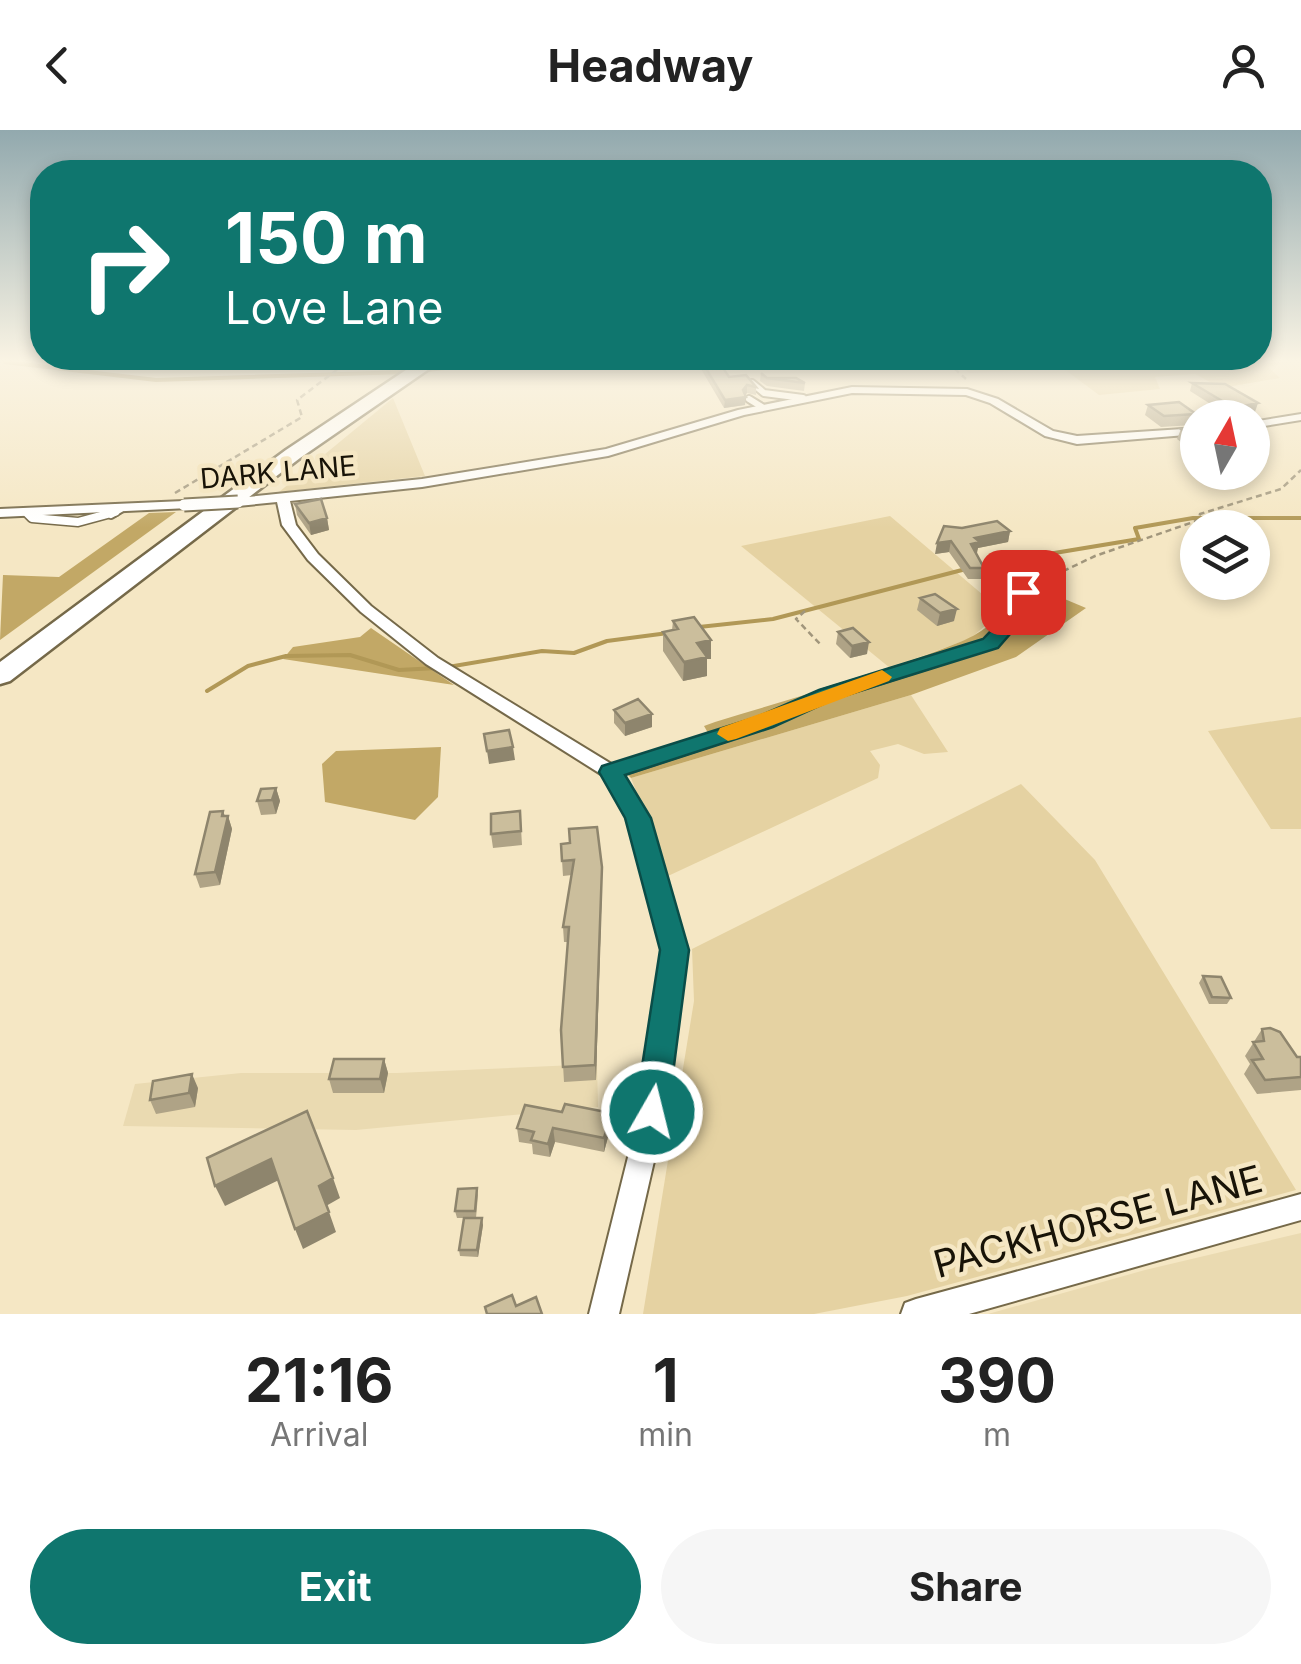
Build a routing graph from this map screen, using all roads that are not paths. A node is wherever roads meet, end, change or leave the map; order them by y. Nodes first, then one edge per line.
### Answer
1 (328, 417) edge
2 (349, 417) edge
3 (727, 417) edge
4 (1020, 417) edge
5 (1299, 417) edge
6 (1270, 422) edge
7 (1180, 433) edge
8 (282, 499) junction
9 (0, 513) edge
10 (1023, 592) road end
11 (0, 652) edge
12 (0, 675) edge
13 (611, 772) junction
14 (1301, 1208) edge
15 (604, 1314) edge
16 (916, 1314) edge

1 - 11 highway
2 - 12 highway
3 - 8 street, DARK LANE
4 - 7 street, DARK LANE
5 - 6 street
8 - 9 street, DARK LANE, bridge
8 - 13 street
10 - 13 street
13 - 15 street
14 - 16 street, PACKHORSE LANE

